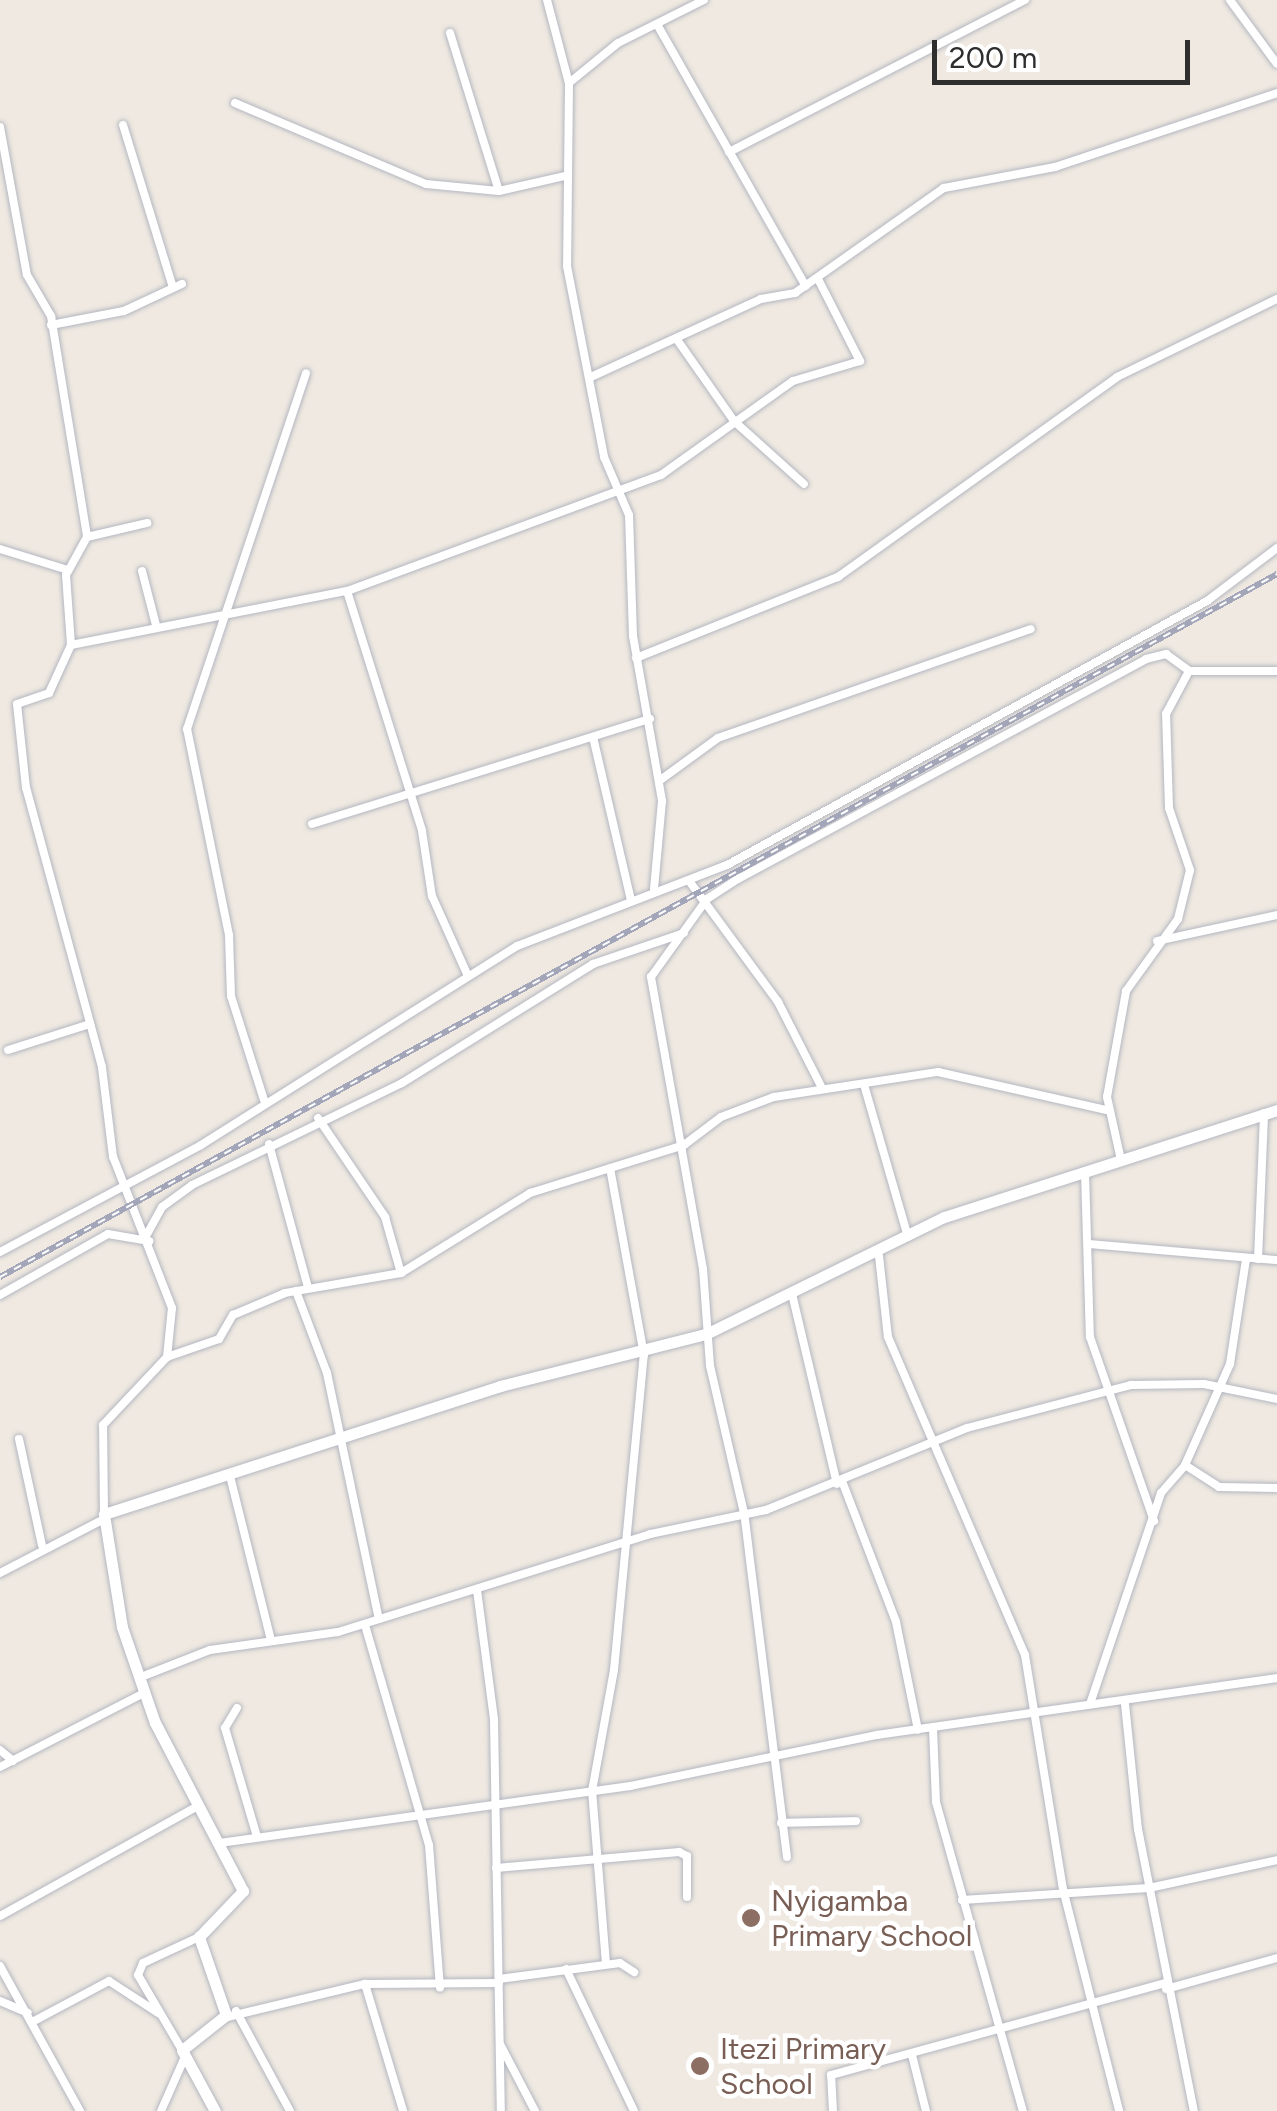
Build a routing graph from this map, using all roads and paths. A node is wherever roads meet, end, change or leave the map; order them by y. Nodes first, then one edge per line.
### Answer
1 (547, 0) edge
2 (704, 0) edge
3 (1026, 0) edge
4 (1230, 0) edge
5 (658, 26) junction
6 (450, 33) dead end
7 (1277, 64) edge
8 (569, 83) junction
9 (1277, 92) edge
10 (236, 103) dead end
11 (123, 125) dead end
12 (0, 127) edge
13 (729, 152) junction
14 (565, 176) junction
15 (499, 191) junction
16 (818, 280) junction
17 (806, 286) junction
18 (1277, 298) edge
19 (51, 324) junction
20 (678, 340) junction
21 (306, 373) dead end
22 (592, 376) junction
23 (734, 421) junction
24 (804, 484) dead end
25 (621, 491) junction
26 (147, 522) dead end
27 (87, 536) junction
28 (1277, 548) edge
29 (0, 549) edge
30 (68, 570) junction
31 (142, 571) dead end
32 (347, 590) junction
33 (226, 610) junction
34 (156, 625) junction
35 (1031, 629) dead end
36 (71, 645) junction
37 (636, 658) junction
38 (1189, 671) junction
39 (1277, 671) edge
40 (650, 720) junction
41 (593, 738) junction
42 (659, 782) junction
43 (409, 796) junction
44 (312, 824) dead end
45 (690, 882) junction
46 (654, 889) junction
47 (706, 899) junction
48 (631, 900) junction
49 (1277, 906) edge
50 (1274, 916) edge
51 (685, 933) junction
52 (1157, 941) junction
53 (467, 974) junction
54 (90, 1024) junction
55 (8, 1050) dead end
56 (821, 1086) junction
57 (865, 1088) junction
58 (264, 1100) junction
59 (1107, 1110) junction
60 (1270, 1111) edge
61 (318, 1118) junction
62 (269, 1144) junction
63 (684, 1145) junction
64 (1120, 1160) junction
65 (610, 1168) junction
66 (1086, 1172) junction
67 (124, 1184) junction
68 (147, 1238) junction
69 (909, 1240) junction
70 (1090, 1244) junction
71 (0, 1252) edge
72 (878, 1256) junction
73 (1258, 1259) junction
74 (1246, 1260) junction
75 (1277, 1260) edge
76 (401, 1273) junction
77 (308, 1288) junction
78 (296, 1291) junction
79 (0, 1295) edge
80 (792, 1298) junction
81 (706, 1334) junction
82 (644, 1355) junction
83 (167, 1357) junction
84 (1220, 1387) junction
85 (1112, 1391) junction
86 (1277, 1399) edge
87 (340, 1436) junction
88 (19, 1438) dead end
89 (930, 1448) junction
90 (1185, 1465) junction
91 (230, 1476) junction
92 (839, 1483) junction
93 (1277, 1488) edge
94 (744, 1513) junction
95 (104, 1516) junction
96 (1156, 1528) junction
97 (627, 1543) junction
98 (42, 1545) junction
99 (0, 1573) edge
100 (477, 1590) junction
101 (379, 1619) junction
102 (365, 1625) junction
103 (272, 1641) junction
104 (141, 1678) junction
105 (1277, 1678) edge
106 (146, 1692) junction
107 (1090, 1704) junction
108 (1125, 1704) junction
109 (237, 1708) dead end
110 (1036, 1713) junction
111 (933, 1728) junction
112 (918, 1730) junction
113 (0, 1750) edge
114 (777, 1755) junction
115 (13, 1761) junction
116 (0, 1768) edge
117 (592, 1791) junction
118 (490, 1805) junction
119 (198, 1806) junction
120 (420, 1814) junction
121 (782, 1822) junction
122 (856, 1822) dead end
123 (257, 1837) junction
124 (220, 1843) junction
125 (787, 1858) dead end
126 (592, 1860) junction
127 (1277, 1860) edge
128 (496, 1868) junction
129 (1149, 1888) junction
130 (1063, 1889) junction
131 (687, 1898) dead end
132 (962, 1900) junction
133 (0, 1916) edge
134 (199, 1937) junction
135 (1277, 1958) edge
136 (606, 1964) junction
137 (0, 1966) edge
138 (566, 1969) junction
139 (634, 1972) dead end
140 (499, 1981) junction
141 (365, 1984) junction
142 (1166, 1986) junction
143 (440, 1988) junction
144 (0, 2000) edge
145 (1088, 2005) junction
146 (236, 2011) junction
147 (161, 2015) junction
148 (32, 2017) junction
149 (223, 2018) junction
150 (1000, 2032) junction
151 (500, 2044) junction
152 (183, 2054) junction
153 (912, 2055) junction
154 (208, 2108) edge
155 (80, 2111) edge
156 (161, 2111) edge
157 (290, 2111) edge
158 (403, 2111) edge
159 (501, 2111) edge
160 (535, 2111) edge
161 (634, 2111) edge
162 (833, 2111) edge
163 (926, 2111) edge
164 (1022, 2111) edge
165 (1118, 2111) edge
166 (1194, 2111) edge

1 - 8 street
2 - 5 street
3 - 13 street
4 - 7 street
5 - 8 street
5 - 13 street
6 - 15 street
8 - 14 street
9 - 16 street
10 - 15 street
11 - 19 street
12 - 19 street
13 - 17 street
14 - 15 street
14 - 22 street
16 - 17 street
16 - 23 street
17 - 20 street
18 - 37 street
19 - 27 street
20 - 22 street
20 - 23 street
21 - 33 street
22 - 25 street
23 - 24 street
23 - 25 street
25 - 32 street
25 - 37 street
26 - 27 street
27 - 30 street
28 - 45 street
29 - 30 street
30 - 36 street
31 - 34 street
32 - 33 street
32 - 43 street
33 - 34 street
33 - 58 street
34 - 36 street
35 - 42 street
36 - 54 street
37 - 40 street
38 - 39 street
38 - 47 street
38 - 52 street
40 - 41 street
40 - 42 street
41 - 43 street
41 - 48 street
42 - 46 street
43 - 44 street
43 - 53 street
45 - 46 street
45 - 47 street
46 - 48 street
47 - 51 street
47 - 56 street
48 - 53 street
49 - 50 street
50 - 52 street
51 - 61 street
51 - 63 street
52 - 59 street
53 - 58 street
54 - 55 street
54 - 67 street
56 - 57 street
56 - 63 street
57 - 59 street
57 - 69 street
58 - 67 street
59 - 64 street
60 - 64 street
60 - 73 street
61 - 62 street
61 - 76 street
62 - 68 street
62 - 77 street
63 - 65 street
63 - 81 street
64 - 66 street
65 - 76 street
65 - 82 street
66 - 69 street
66 - 70 street
67 - 68 street
67 - 71 street
68 - 79 street
68 - 83 street
69 - 72 street
70 - 74 street
70 - 85 street
72 - 80 street
72 - 89 street
73 - 74 street
73 - 75 street
74 - 84 street
76 - 77 street
77 - 78 street
78 - 83 street
78 - 87 street
80 - 81 street
80 - 92 street
81 - 82 street
81 - 94 street
82 - 87 street
82 - 97 street
83 - 95 street
84 - 85 street
84 - 86 street
84 - 90 street
85 - 89 street
85 - 96 street
87 - 91 street
87 - 101 street
88 - 98 street
89 - 92 street
89 - 110 street
90 - 93 street
90 - 96 street
91 - 95 street
91 - 103 street
92 - 94 street
92 - 112 street
94 - 97 street
94 - 114 street
95 - 98 street
95 - 104 street
96 - 107 street
97 - 100 street
97 - 117 street
98 - 99 street
100 - 101 street
100 - 118 street
101 - 102 street
102 - 103 street
102 - 120 street
103 - 104 street
104 - 106 street
105 - 108 street
106 - 115 street
106 - 119 street
107 - 108 street
107 - 110 street
108 - 129 street
109 - 123 street
110 - 111 street
110 - 130 street
111 - 112 street
111 - 132 street
112 - 114 street
113 - 115 street
114 - 117 street
114 - 121 street
115 - 116 street
117 - 118 street
117 - 126 street
118 - 120 street
118 - 128 street
119 - 124 street
119 - 133 street
120 - 123 street
120 - 143 street
121 - 122 street
121 - 125 street
123 - 124 street
124 - 134 street
126 - 128 street
126 - 131 street
126 - 136 street
127 - 129 street
128 - 140 street
129 - 130 street
129 - 142 street
130 - 132 street
130 - 145 street
132 - 150 street
134 - 147 street
134 - 149 street
135 - 142 street
136 - 138 street
136 - 139 street
137 - 148 street
138 - 140 street
138 - 161 street
140 - 143 street
140 - 151 street
141 - 143 street
141 - 146 street
141 - 158 street
142 - 145 street
142 - 166 street
144 - 148 street
145 - 150 street
145 - 165 street
146 - 149 street
146 - 157 street
147 - 148 street
147 - 152 street
148 - 155 street
149 - 152 street
150 - 153 street
150 - 164 street
151 - 159 street
151 - 160 street
152 - 154 street
152 - 156 street
153 - 162 street
153 - 163 street

